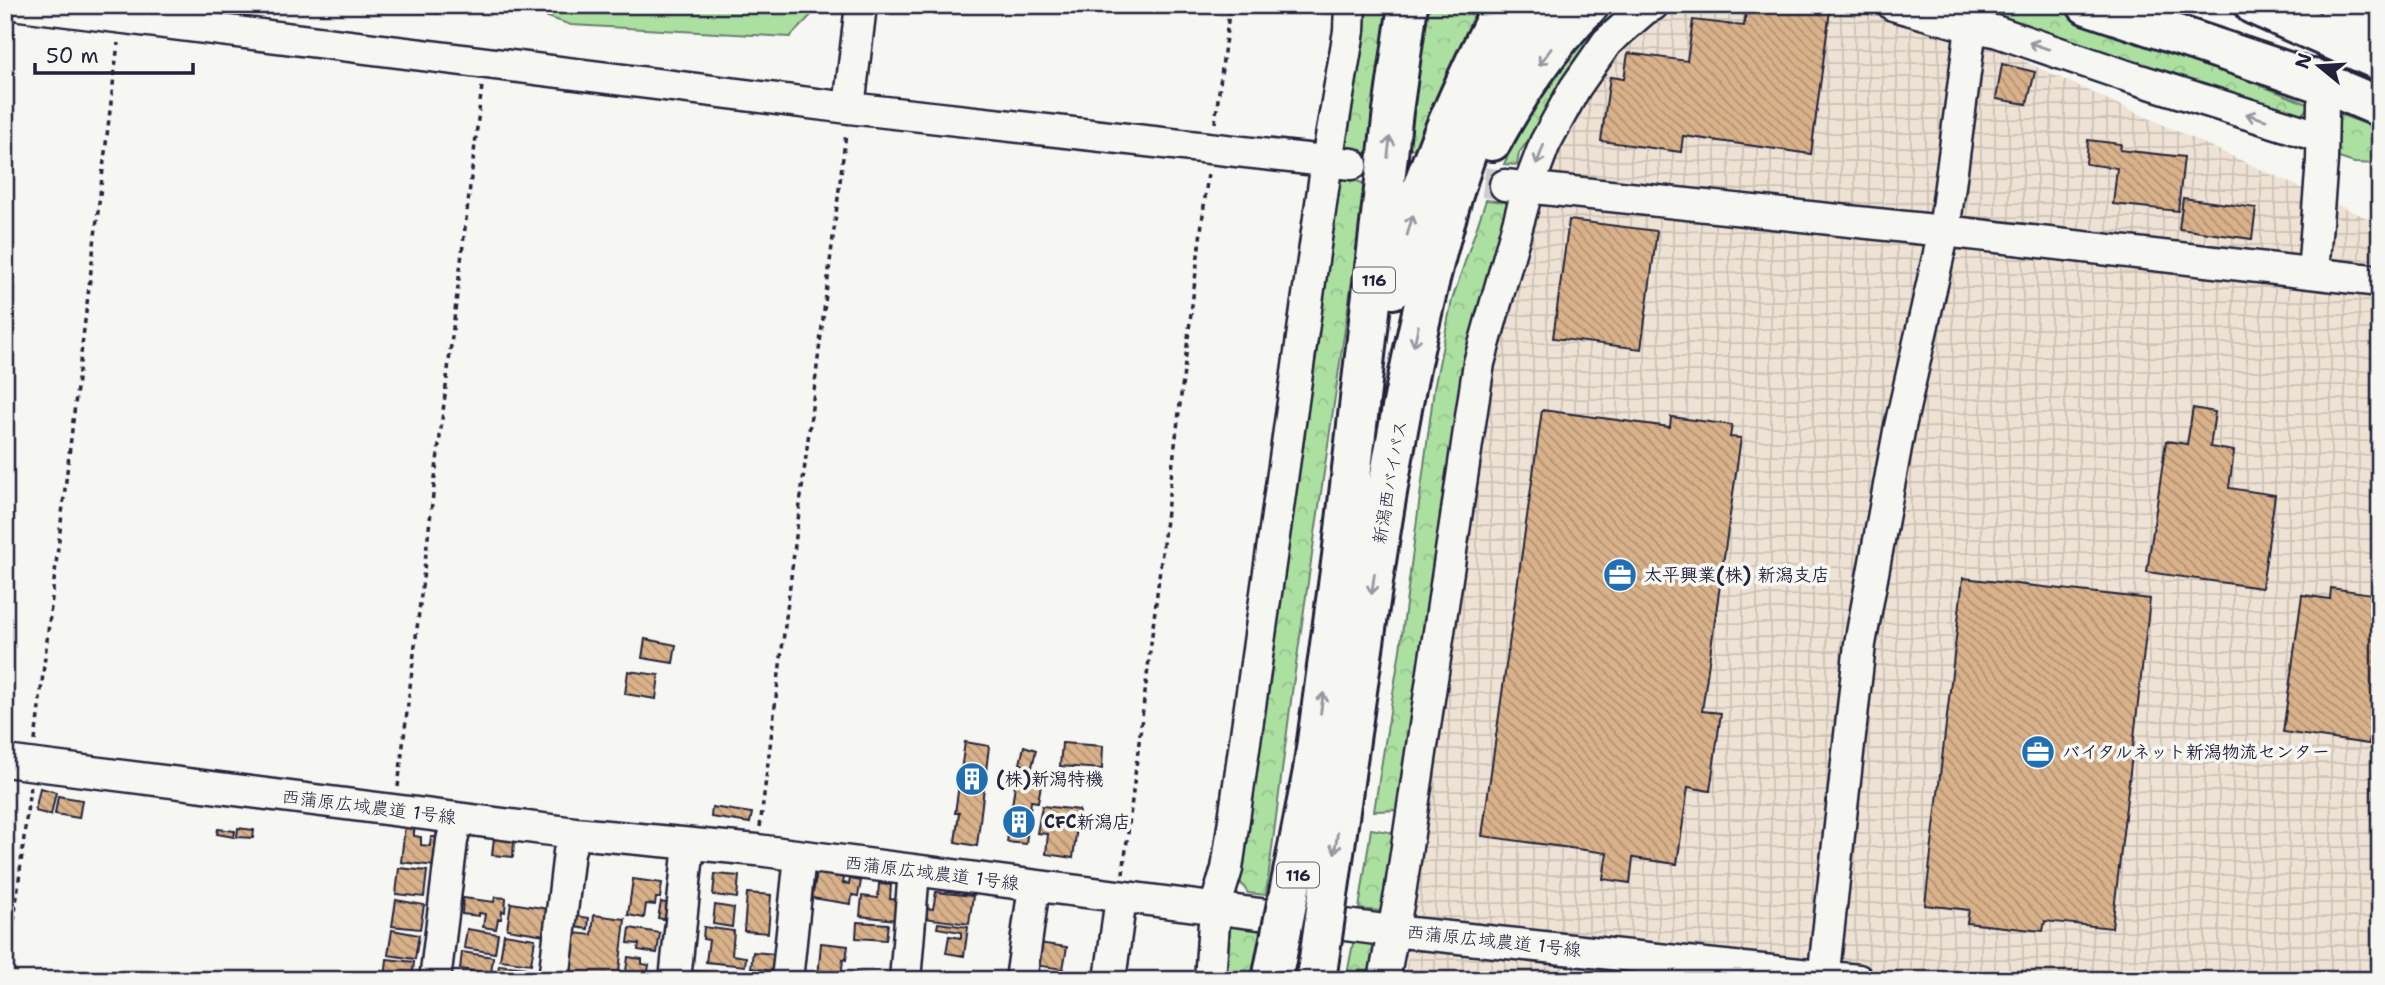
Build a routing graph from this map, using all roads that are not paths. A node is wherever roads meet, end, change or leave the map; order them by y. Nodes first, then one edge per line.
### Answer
1 (20, 5) edge
2 (861, 5) edge
3 (1350, 5) edge
4 (1408, 5) edge
5 (1503, 5) edge
6 (1508, 5) edge
7 (1539, 5) edge
8 (1589, 5) edge
9 (1653, 5) edge
10 (1893, 5) edge
11 (2087, 5) edge
12 (2138, 5) edge
13 (2254, 5) edge
14 (2338, 5) edge
15 (122, 12) edge
16 (1972, 16) edge
17 (2380, 23) edge
18 (1480, 51) junction
19 (2380, 61) edge
20 (2331, 96) junction
21 (2380, 107) edge
22 (849, 108) junction
23 (2321, 137) junction
24 (1340, 163) junction
25 (1517, 187) junction
26 (1944, 231) junction
27 (1433, 270) junction
28 (2314, 273) junction
29 (2380, 281) edge
30 (1342, 556) junction
31 (19, 763) edge
32 (1329, 773) junction
33 (457, 818) junction
34 (575, 833) junction
35 (689, 844) junction
36 (800, 856) junction
37 (914, 872) junction
38 (1034, 886) junction
39 (1121, 897) junction
40 (1216, 908) junction
41 (1392, 931) junction
42 (1823, 978) edge
43 (435, 980) edge
44 (554, 980) edge
45 (675, 980) edge
46 (787, 980) edge
47 (905, 980) edge
48 (1021, 980) edge
49 (1110, 980) edge
50 (1210, 980) edge
51 (1272, 980) edge
52 (1284, 980) edge
53 (1319, 980) edge
54 (1384, 980) edge
55 (1858, 980) edge

1 - 15 street
2 - 22 street
3 - 24 street
30 -> 4 highway, 新潟西バイパス / 116
5 - 18 highway
6 - 18 highway
7 - 27 highway, 新潟西バイパス / 116
8 -> 27 highway
9 -> 25 street
10 - 16 street
11 - 20 highway
12 - 20 highway
13 - 19 highway
14 - 17 highway
15 - 22 street
23 -> 16 street
16 - 26 street
30 -> 18 highway
20 - 21 highway
20 - 23 street
22 - 24 street
23 - 28 street
24 - 40 street
25 - 26 street
25 - 41 street
26 - 28 street
26 - 42 street
27 -> 32 highway, 新潟西バイパス / 116
28 - 29 street
32 -> 30 highway, 新潟西バイパス / 116
31 - 33 street, 西蒲原広域農道 1号線
32 - 51 highway, bridge
32 - 52 highway, 新潟西バイパス / 116, bridge
32 -> 53 highway, 新潟西バイパス / 116, bridge
33 - 34 street, 西蒲原広域農道 1号線
33 - 43 street
34 - 35 street, 西蒲原広域農道 1号線
34 - 44 street
35 - 36 street, 西蒲原広域農道 1号線
35 - 45 street
36 - 37 street, 西蒲原広域農道 1号線
36 - 46 street
37 - 38 street, 西蒲原広域農道 1号線
37 - 47 street
38 - 39 street, 西蒲原広域農道 1号線
38 - 48 street
39 - 40 street, 西蒲原広域農道 1号線
39 - 49 street
40 - 41 street, 西蒲原広域農道 1号線
40 - 50 street
41 - 42 street, 西蒲原広域農道 1号線
41 - 54 street
42 - 55 street, 西蒲原広域農道 1号線

